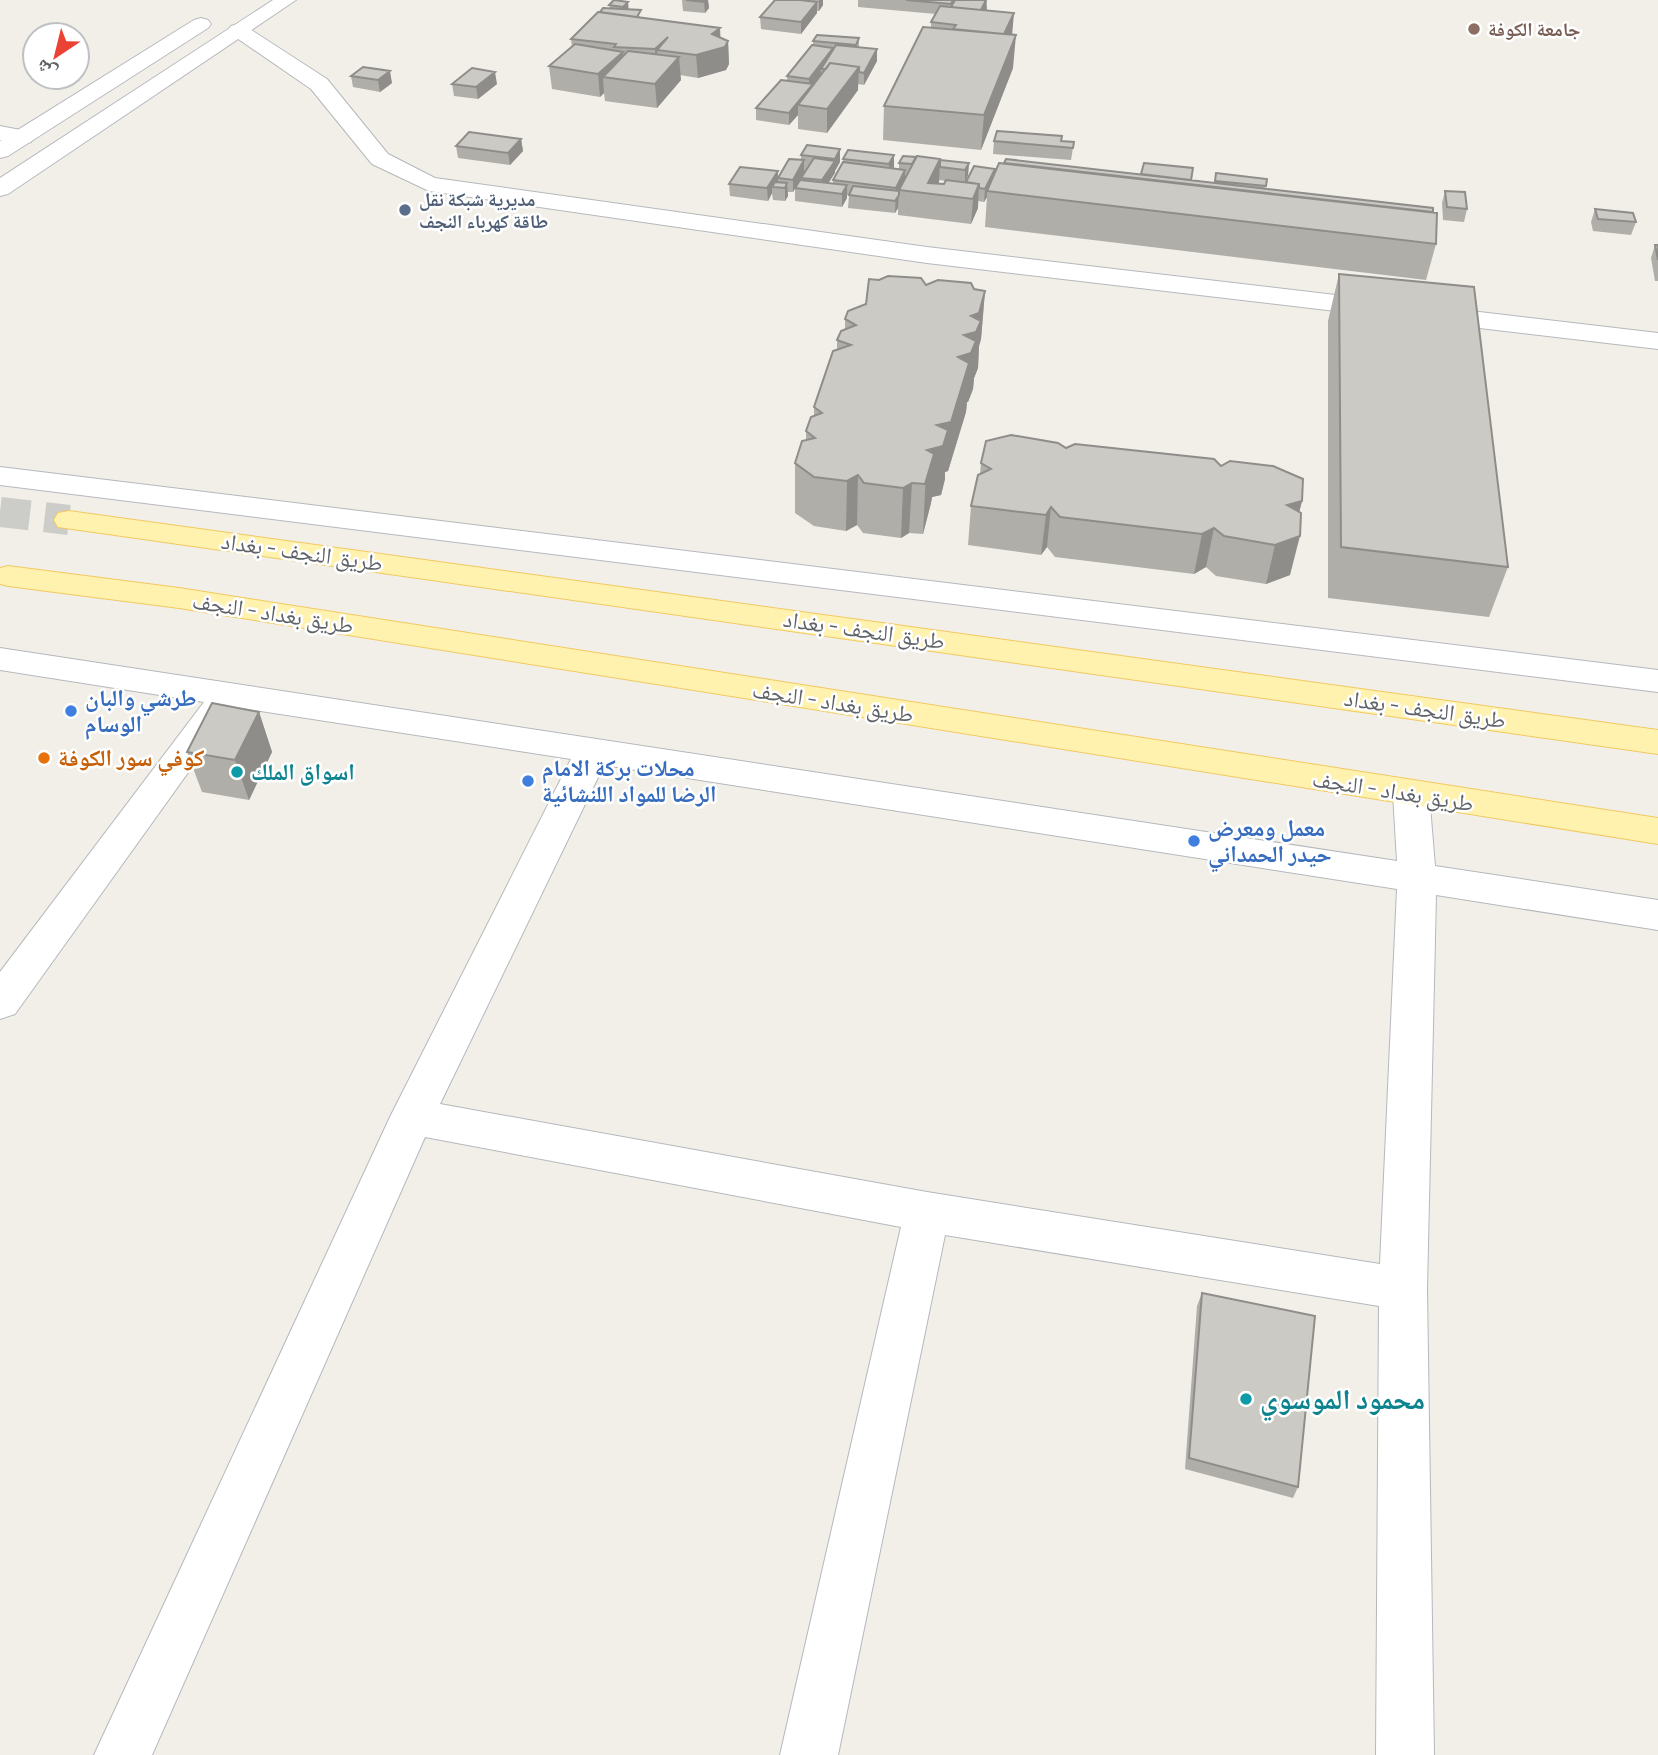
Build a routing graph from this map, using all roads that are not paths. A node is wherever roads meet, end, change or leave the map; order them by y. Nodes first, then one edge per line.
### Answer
1 (286, 0) edge
2 (216, 14) dead end
3 (238, 30) junction
4 (11, 135) edge
5 (0, 151) edge
6 (0, 190) edge
7 (1658, 341) edge
8 (0, 476) edge
9 (69, 520) tunnel mouth
10 (8, 576) dead end
11 (0, 659) edge
12 (1658, 681) edge
13 (228, 695) junction
14 (1658, 742) edge
15 (593, 751) junction
16 (1411, 794) junction
17 (1658, 831) edge
18 (1417, 878) junction
19 (1658, 915) edge
20 (0, 1003) edge
21 (412, 1117) junction
22 (927, 1212) junction
23 (1403, 1289) junction
24 (123, 1755) edge
25 (809, 1755) edge
26 (1405, 1755) edge

1 - 3 street
2 - 4 street
3 - 6 street
3 - 7 street
4 - 5 street
8 - 12 street
9 - 14 main road, طريق النجف - بغداد
10 - 16 main road, طريق بغداد - النجف
11 - 13 street
13 - 15 street
13 - 20 street
15 - 18 street
15 - 21 street
16 - 17 main road, طريق بغداد - النجف
16 - 18 street
18 - 19 street
18 - 23 street
21 - 22 street
21 - 24 street
22 - 23 street
22 - 25 street
23 - 26 street

